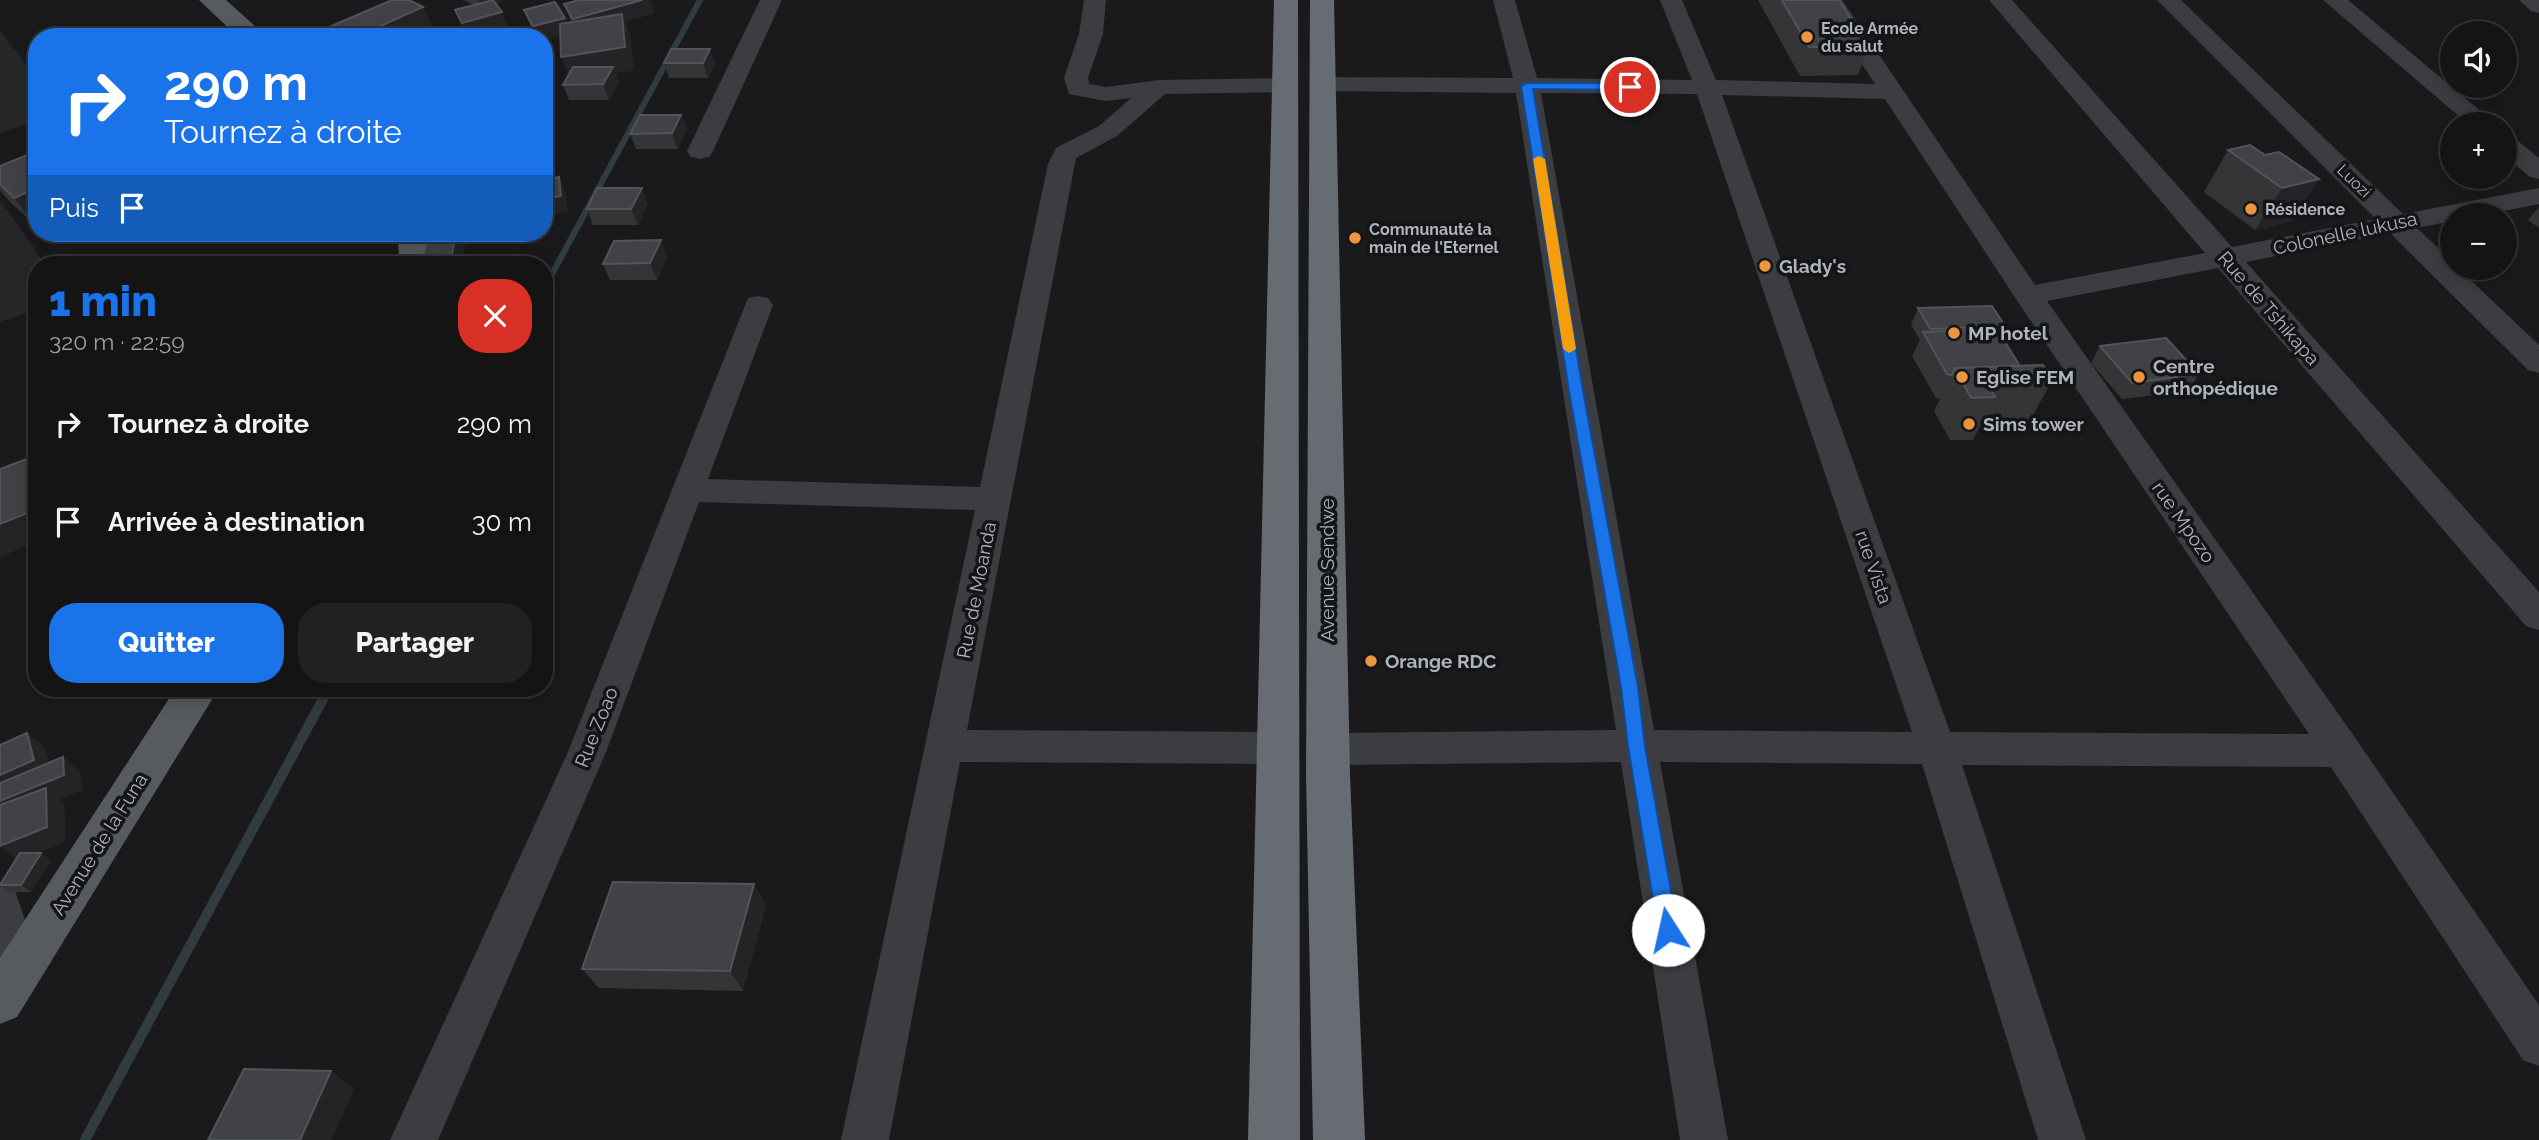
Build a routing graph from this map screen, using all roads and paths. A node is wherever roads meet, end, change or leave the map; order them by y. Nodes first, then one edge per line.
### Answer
1 (211, 0) edge
2 (771, 0) edge
3 (1095, 0) edge
4 (1286, 0) edge
5 (1322, 0) edge
6 (1504, 0) edge
7 (1671, 0) edge
8 (1831, 0) edge
9 (2000, 0) edge
10 (2168, 0) edge
11 (2334, 0) edge
12 (2530, 0) edge
13 (2539, 6) edge
14 (244, 28) edge
15 (1323, 84) junction
16 (1285, 85) junction
17 (1527, 86) junction
18 (1159, 87) junction
19 (1707, 87) junction
20 (1892, 92) junction
21 (2469, 112) edge
22 (700, 151) dead end
23 (2517, 153) edge
24 (2539, 172) edge
25 (2539, 196) edge
26 (2397, 222) junction
27 (2225, 258) junction
28 (2028, 296) junction
29 (758, 305) dead end
30 (2539, 363) edge
31 (690, 490) junction
32 (994, 499) junction
33 (2539, 616) edge
34 (192, 697) edge
35 (946, 746) junction
36 (1637, 746) junction
37 (1937, 750) junction
38 (2342, 751) junction
39 (1277, 761) junction
40 (1328, 762) junction
41 (0, 905) edge
42 (10, 984) edge
43 (2539, 1044) edge
44 (414, 1140) edge
45 (865, 1140) edge
46 (1274, 1140) edge
47 (1339, 1140) edge
48 (1704, 1140) edge
49 (2062, 1140) edge

1 - 14 main road
2 - 22 street
3 - 18 street
4 - 16 highway
5 - 15 highway, Avenue Sendwe
6 - 17 street
7 - 19 street, rue Vista
8 - 20 street, rue Mpozo
9 - 27 street, Rue de Tshikapa
10 - 26 street, Luozi
11 - 21 street
12 - 13 street
15 - 17 street
15 - 40 highway, Avenue Sendwe
16 - 18 street
16 - 39 highway
17 - 19 street
17 - 36 street
18 - 32 street, Rue de Moanda
19 - 20 street
19 - 37 street, rue Vista
20 - 28 street, rue Mpozo
23 - 24 street
25 - 26 street, Colonelle lukusa
26 - 27 street, Colonelle lukusa
26 - 30 street, Luozi
27 - 28 street, Colonelle lukusa
27 - 33 street, Rue de Tshikapa
28 - 38 street, rue Mpozo
29 - 31 street, Rue Zoao
31 - 32 street
31 - 44 street, Rue Zoao
32 - 35 street, Rue de Moanda
34 - 42 main road, Avenue de la Funa
35 - 39 street
35 - 45 street, Rue de Moanda
36 - 37 street
36 - 40 street
36 - 48 street
37 - 38 street
37 - 49 street, rue Vista
38 - 43 street, rue Mpozo
39 - 40 highway
39 - 46 highway
40 - 47 highway, Avenue Sendwe
41 - 42 street

